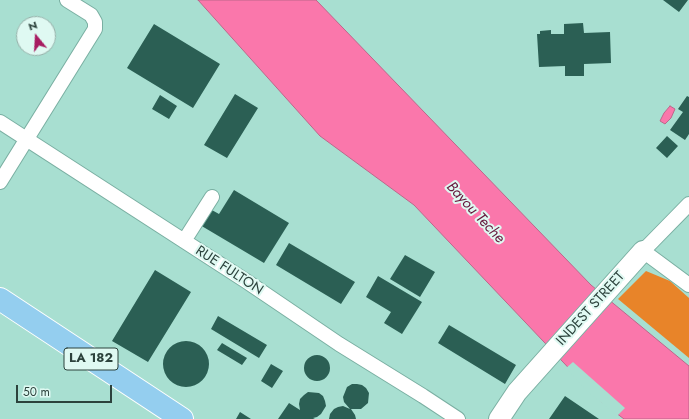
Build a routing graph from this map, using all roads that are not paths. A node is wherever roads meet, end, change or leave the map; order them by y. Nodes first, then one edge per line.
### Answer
1 (67, 0) edge
2 (0, 122) edge
3 (27, 138) junction
4 (0, 182) edge
5 (212, 197) dead end
6 (689, 204) edge
7 (184, 242) junction
8 (643, 251) junction
9 (689, 285) edge
10 (0, 299) edge
11 (172, 416) edge
12 (458, 419) edge
13 (499, 419) edge

1 - 3 street
2 - 3 street, RUE FULTON
3 - 4 street
3 - 7 street, RUE FULTON
5 - 7 street
6 - 8 street, INDEST STREET
7 - 12 street, RUE FULTON
8 - 9 street
8 - 13 street, INDEST STREET
10 - 11 main road, LA 182

